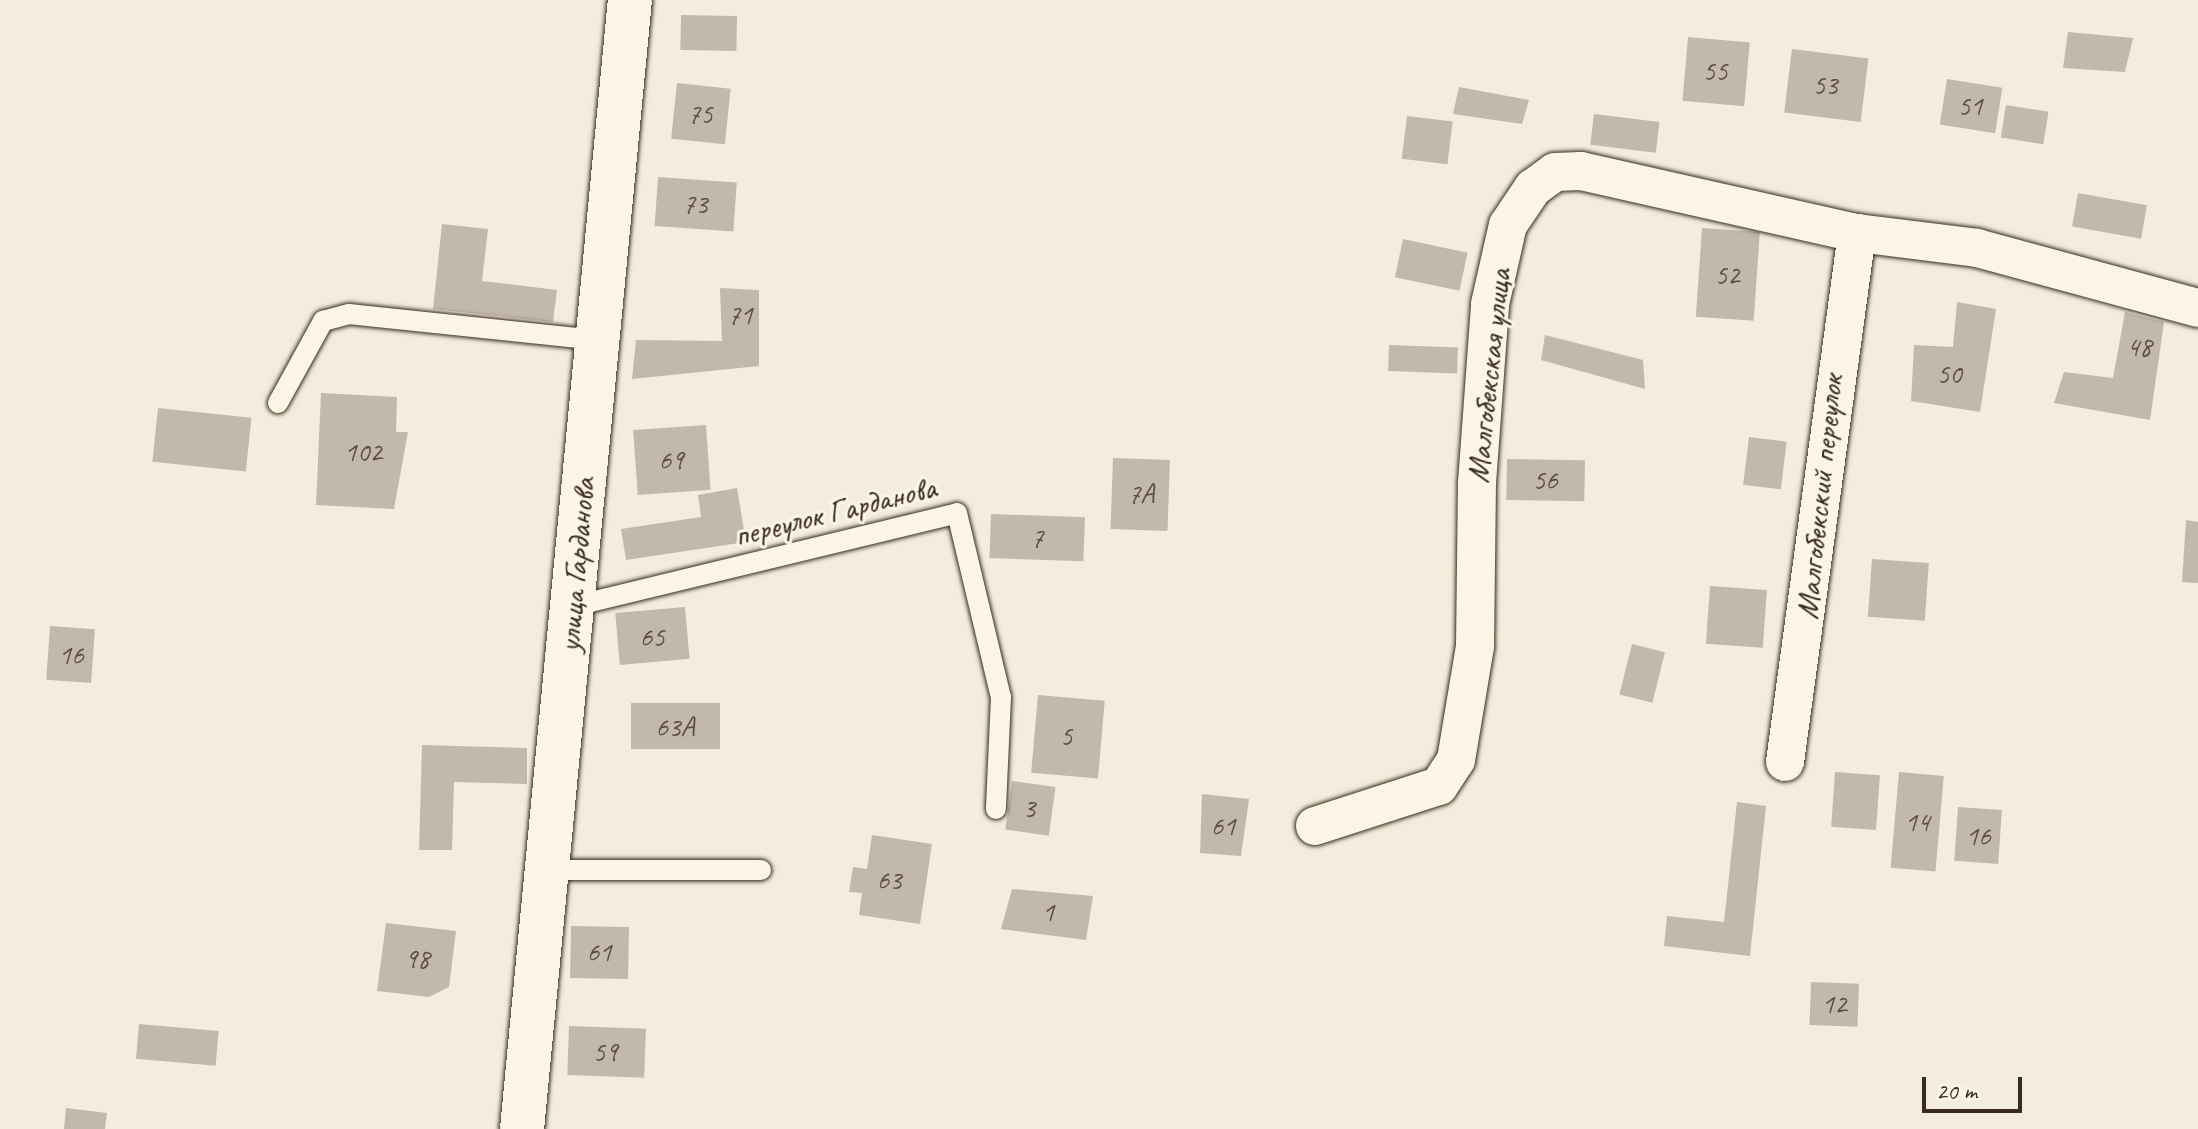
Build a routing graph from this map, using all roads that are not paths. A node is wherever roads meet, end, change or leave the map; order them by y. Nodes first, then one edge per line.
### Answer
1 (630, 0) edge
2 (1857, 233) junction
3 (2198, 308) edge
4 (598, 340) junction
5 (278, 403) dead end
6 (574, 606) junction
7 (1785, 762) dead end
8 (996, 809) dead end
9 (1315, 826) dead end
10 (547, 870) junction
11 (761, 870) dead end
12 (522, 1129) edge

1 - 4 street, улица Гарданова
2 - 3 street, Малгобекская улица
2 - 7 street, Малгобекский переулок
2 - 9 street, Малгобекская улица
4 - 5 lane
4 - 6 street, улица Гарданова
6 - 8 lane, переулок Гарданова
6 - 10 street, улица Гарданова
10 - 11 lane
10 - 12 street, улица Гарданова

